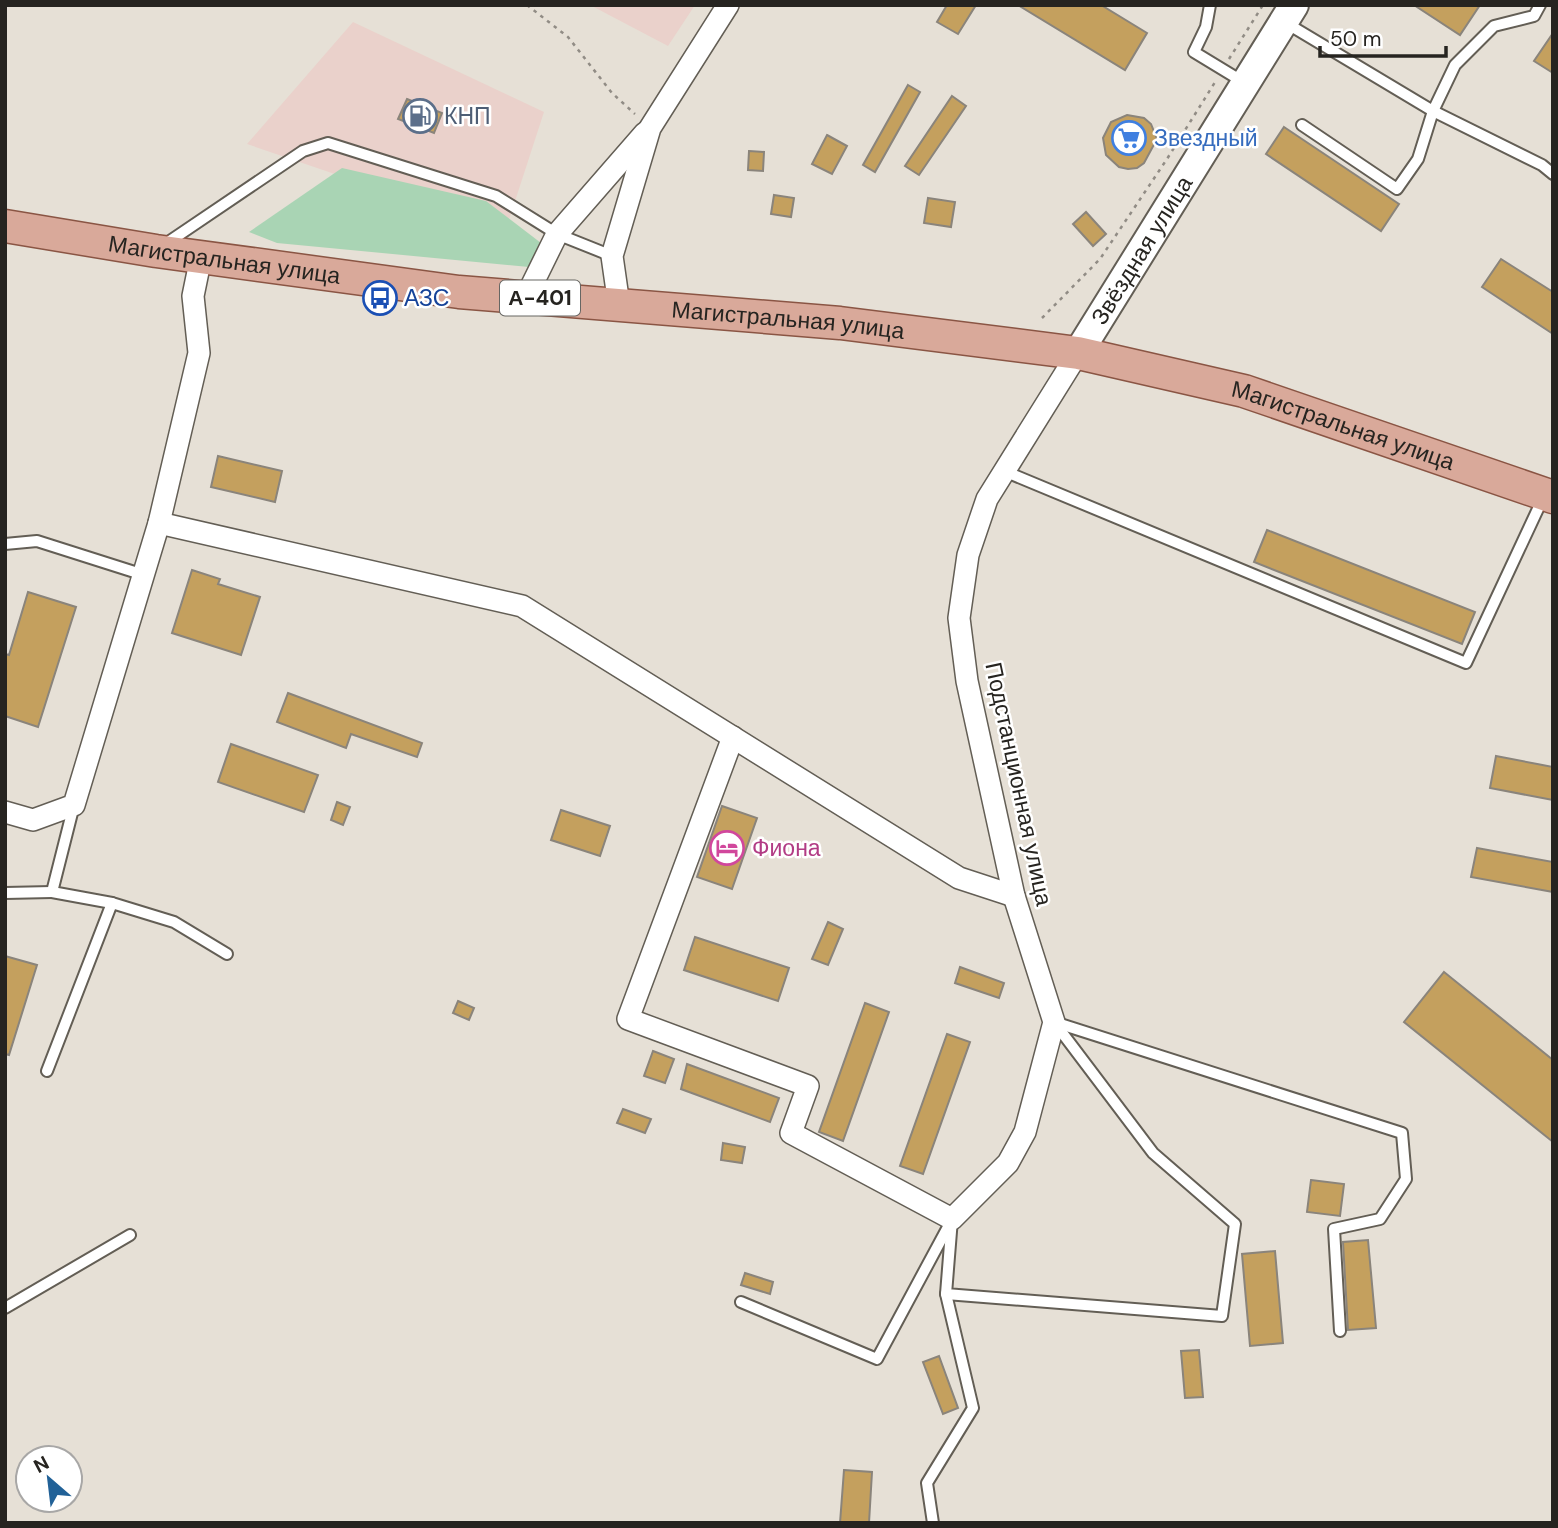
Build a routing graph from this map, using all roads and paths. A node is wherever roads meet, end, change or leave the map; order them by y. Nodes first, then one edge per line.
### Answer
1 (527, 5) edge
2 (728, 5) edge
3 (1210, 5) edge
4 (1541, 5) edge
5 (1280, 11) edge
6 (1234, 76) junction
7 (1433, 111) junction
8 (1302, 125) dead end
9 (650, 128) junction
10 (1553, 174) edge
11 (5, 226) edge
12 (557, 234) junction
13 (156, 251) junction
14 (612, 256) junction
15 (201, 257) junction
16 (526, 297) junction
17 (619, 305) junction
18 (1042, 318) dead end
19 (1078, 353) junction
20 (1004, 471) junction
21 (1550, 491) edge
22 (159, 523) junction
23 (5, 544) edge
24 (138, 573) junction
25 (733, 737) junction
26 (74, 805) junction
27 (5, 812) edge
28 (52, 892) junction
29 (5, 893) edge
30 (1014, 896) junction
31 (112, 903) junction
32 (227, 954) dead end
33 (1054, 1022) junction
34 (47, 1071) dead end
35 (952, 1219) junction
36 (130, 1235) dead end
37 (946, 1294) junction
38 (741, 1302) dead end
39 (5, 1308) edge
40 (1340, 1331) dead end
41 (933, 1523) edge

1 - 9 path
2 - 9 street
3 - 6 lane
4 - 7 lane
5 - 6 street, Звёздная улица
5 - 6 path
5 - 7 lane
6 - 18 path
6 - 19 street, Звёздная улица
7 - 8 lane
7 - 10 lane
9 - 12 street
9 - 14 street
11 - 13 main road, Магистральная улица / А-401
12 - 13 lane
12 - 14 lane
12 - 16 street
13 - 15 main road, Магистральная улица / А-401
14 - 17 street
15 - 16 main road, Магистральная улица / А-401
15 - 22 street
16 - 17 main road, Магистральная улица / А-401
17 - 19 main road, Магистральная улица / А-401
19 - 20 street, Подстанционная улица
19 - 21 main road, Магистральная улица
20 - 21 lane
20 - 30 street, Подстанционная улица
22 - 24 street
22 - 25 street
23 - 24 lane
24 - 26 street
25 - 30 street
25 - 35 street
26 - 27 street
26 - 28 lane
28 - 29 lane
28 - 31 lane
30 - 33 street, Подстанционная улица
31 - 32 lane
31 - 34 lane
33 - 35 street
33 - 37 lane
33 - 40 lane
35 - 37 lane
35 - 38 lane
36 - 39 lane
37 - 41 lane

